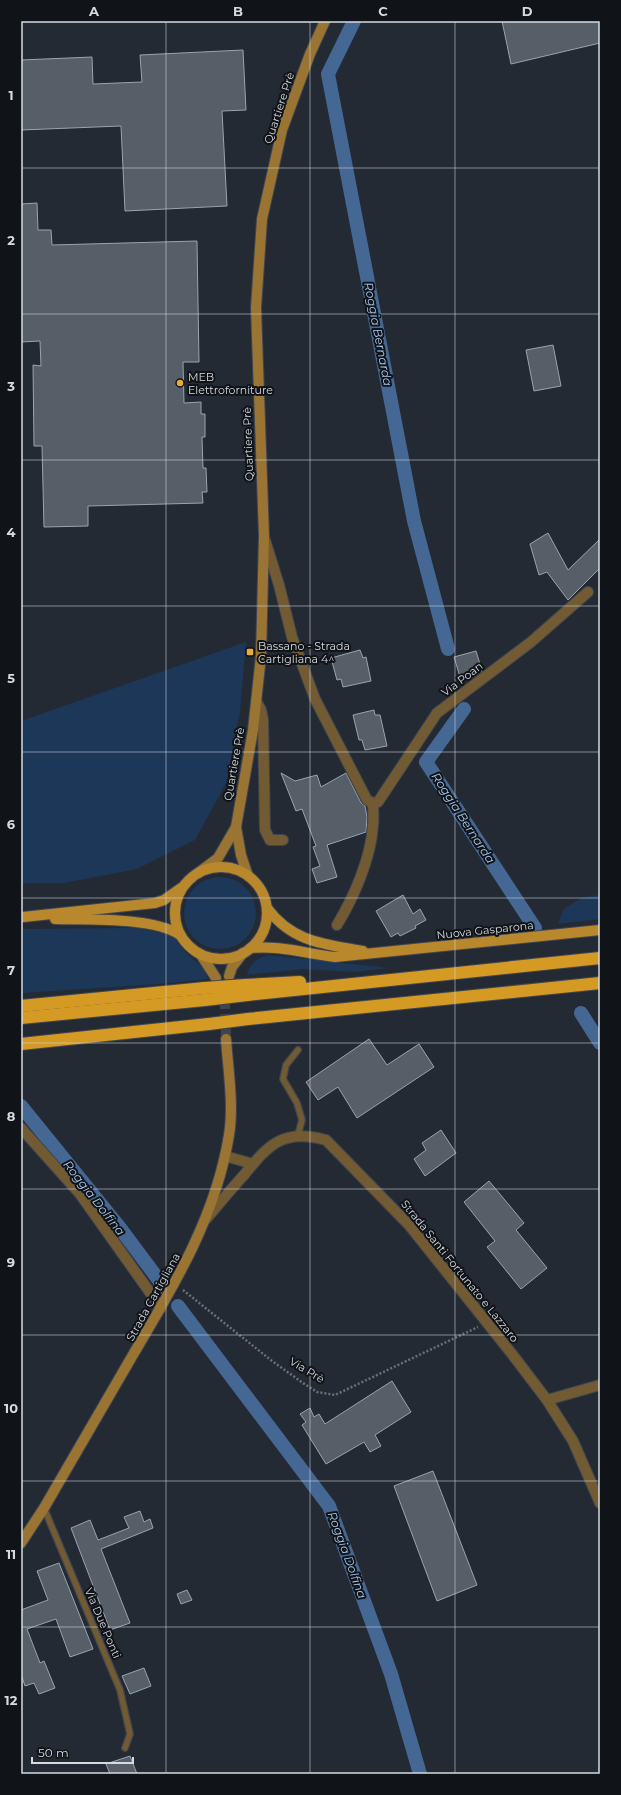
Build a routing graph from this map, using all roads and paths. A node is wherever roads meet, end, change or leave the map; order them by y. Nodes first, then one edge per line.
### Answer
1 (325, 21) edge
2 (264, 536) junction
3 (588, 592) dead end
4 (256, 701) junction
5 (373, 804) junction
6 (236, 827) junction
7 (283, 840) dead end
8 (198, 873) junction
9 (248, 876) junction
10 (183, 886) junction
11 (267, 908) junction
12 (22, 917) edge
13 (337, 925) dead end
14 (600, 930) edge
15 (180, 935) junction
16 (247, 951) junction
17 (373, 952) junction
18 (201, 955) junction
19 (600, 958) edge
20 (229, 976) dead end
21 (216, 978) dead end
22 (600, 983) edge
23 (246, 990) junction
24 (21, 1006) edge
25 (21, 1018) edge
26 (226, 1039) tunnel mouth
27 (21, 1044) edge
28 (298, 1050) dead end
29 (21, 1128) edge
30 (298, 1135) junction
31 (225, 1156) junction
32 (253, 1164) junction
33 (206, 1219) junction
34 (175, 1284) junction
35 (161, 1308) junction
36 (487, 1322) junction
37 (600, 1384) edge
38 (547, 1400) junction
39 (600, 1503) edge
40 (44, 1508) junction
41 (21, 1542) edge
42 (125, 1748) dead end

1 - 2 street, Quartiere Prè
2 - 4 street, Quartiere Prè
2 - 5 street
3 - 5 street, Via Poan
4 - 6 street, Quartiere Prè
4 - 7 street
5 - 13 street
6 - 8 street, Quartiere Prè
6 - 9 street, Quartiere Prè
8 - 9 main road, Nuova Gasparona
8 - 10 main road, Nuova Gasparona
9 - 11 main road, Nuova Gasparona
10 - 12 main road
10 - 15 main road, Nuova Gasparona
11 - 16 main road
11 - 17 main road, Nuova Gasparona
12 - 15 main road
14 - 17 main road, Nuova Gasparona
15 - 18 main road, Nuova Gasparona
16 - 17 main road, Nuova Gasparona
16 - 18 main road, Nuova Gasparona
16 - 20 street
18 - 21 street
19 - 23 highway
22 - 27 highway, bridge
23 - 24 highway, bridge
23 - 25 highway, bridge
26 - 31 street, Strada Cartigliana
28 - 30 lane
29 - 35 street
30 - 32 street, Strada Santi Fortunato e Lazzaro
30 - 36 street, Strada Santi Fortunato e Lazzaro
31 - 32 street
31 - 33 street, Strada Cartigliana
32 - 33 street, Strada Santi Fortunato e Lazzaro
33 - 34 street, Strada Cartigliana
34 - 35 street, Strada Cartigliana
34 - 36 path, Via Prè
35 - 40 street, Strada Cartigliana
36 - 38 street, Strada Santi Fortunato e Lazzaro
37 - 38 street
38 - 39 street, Strada Santi Fortunato e Lazzaro
40 - 41 street, Strada Cartigliana
40 - 42 lane, Via Due Ponti

